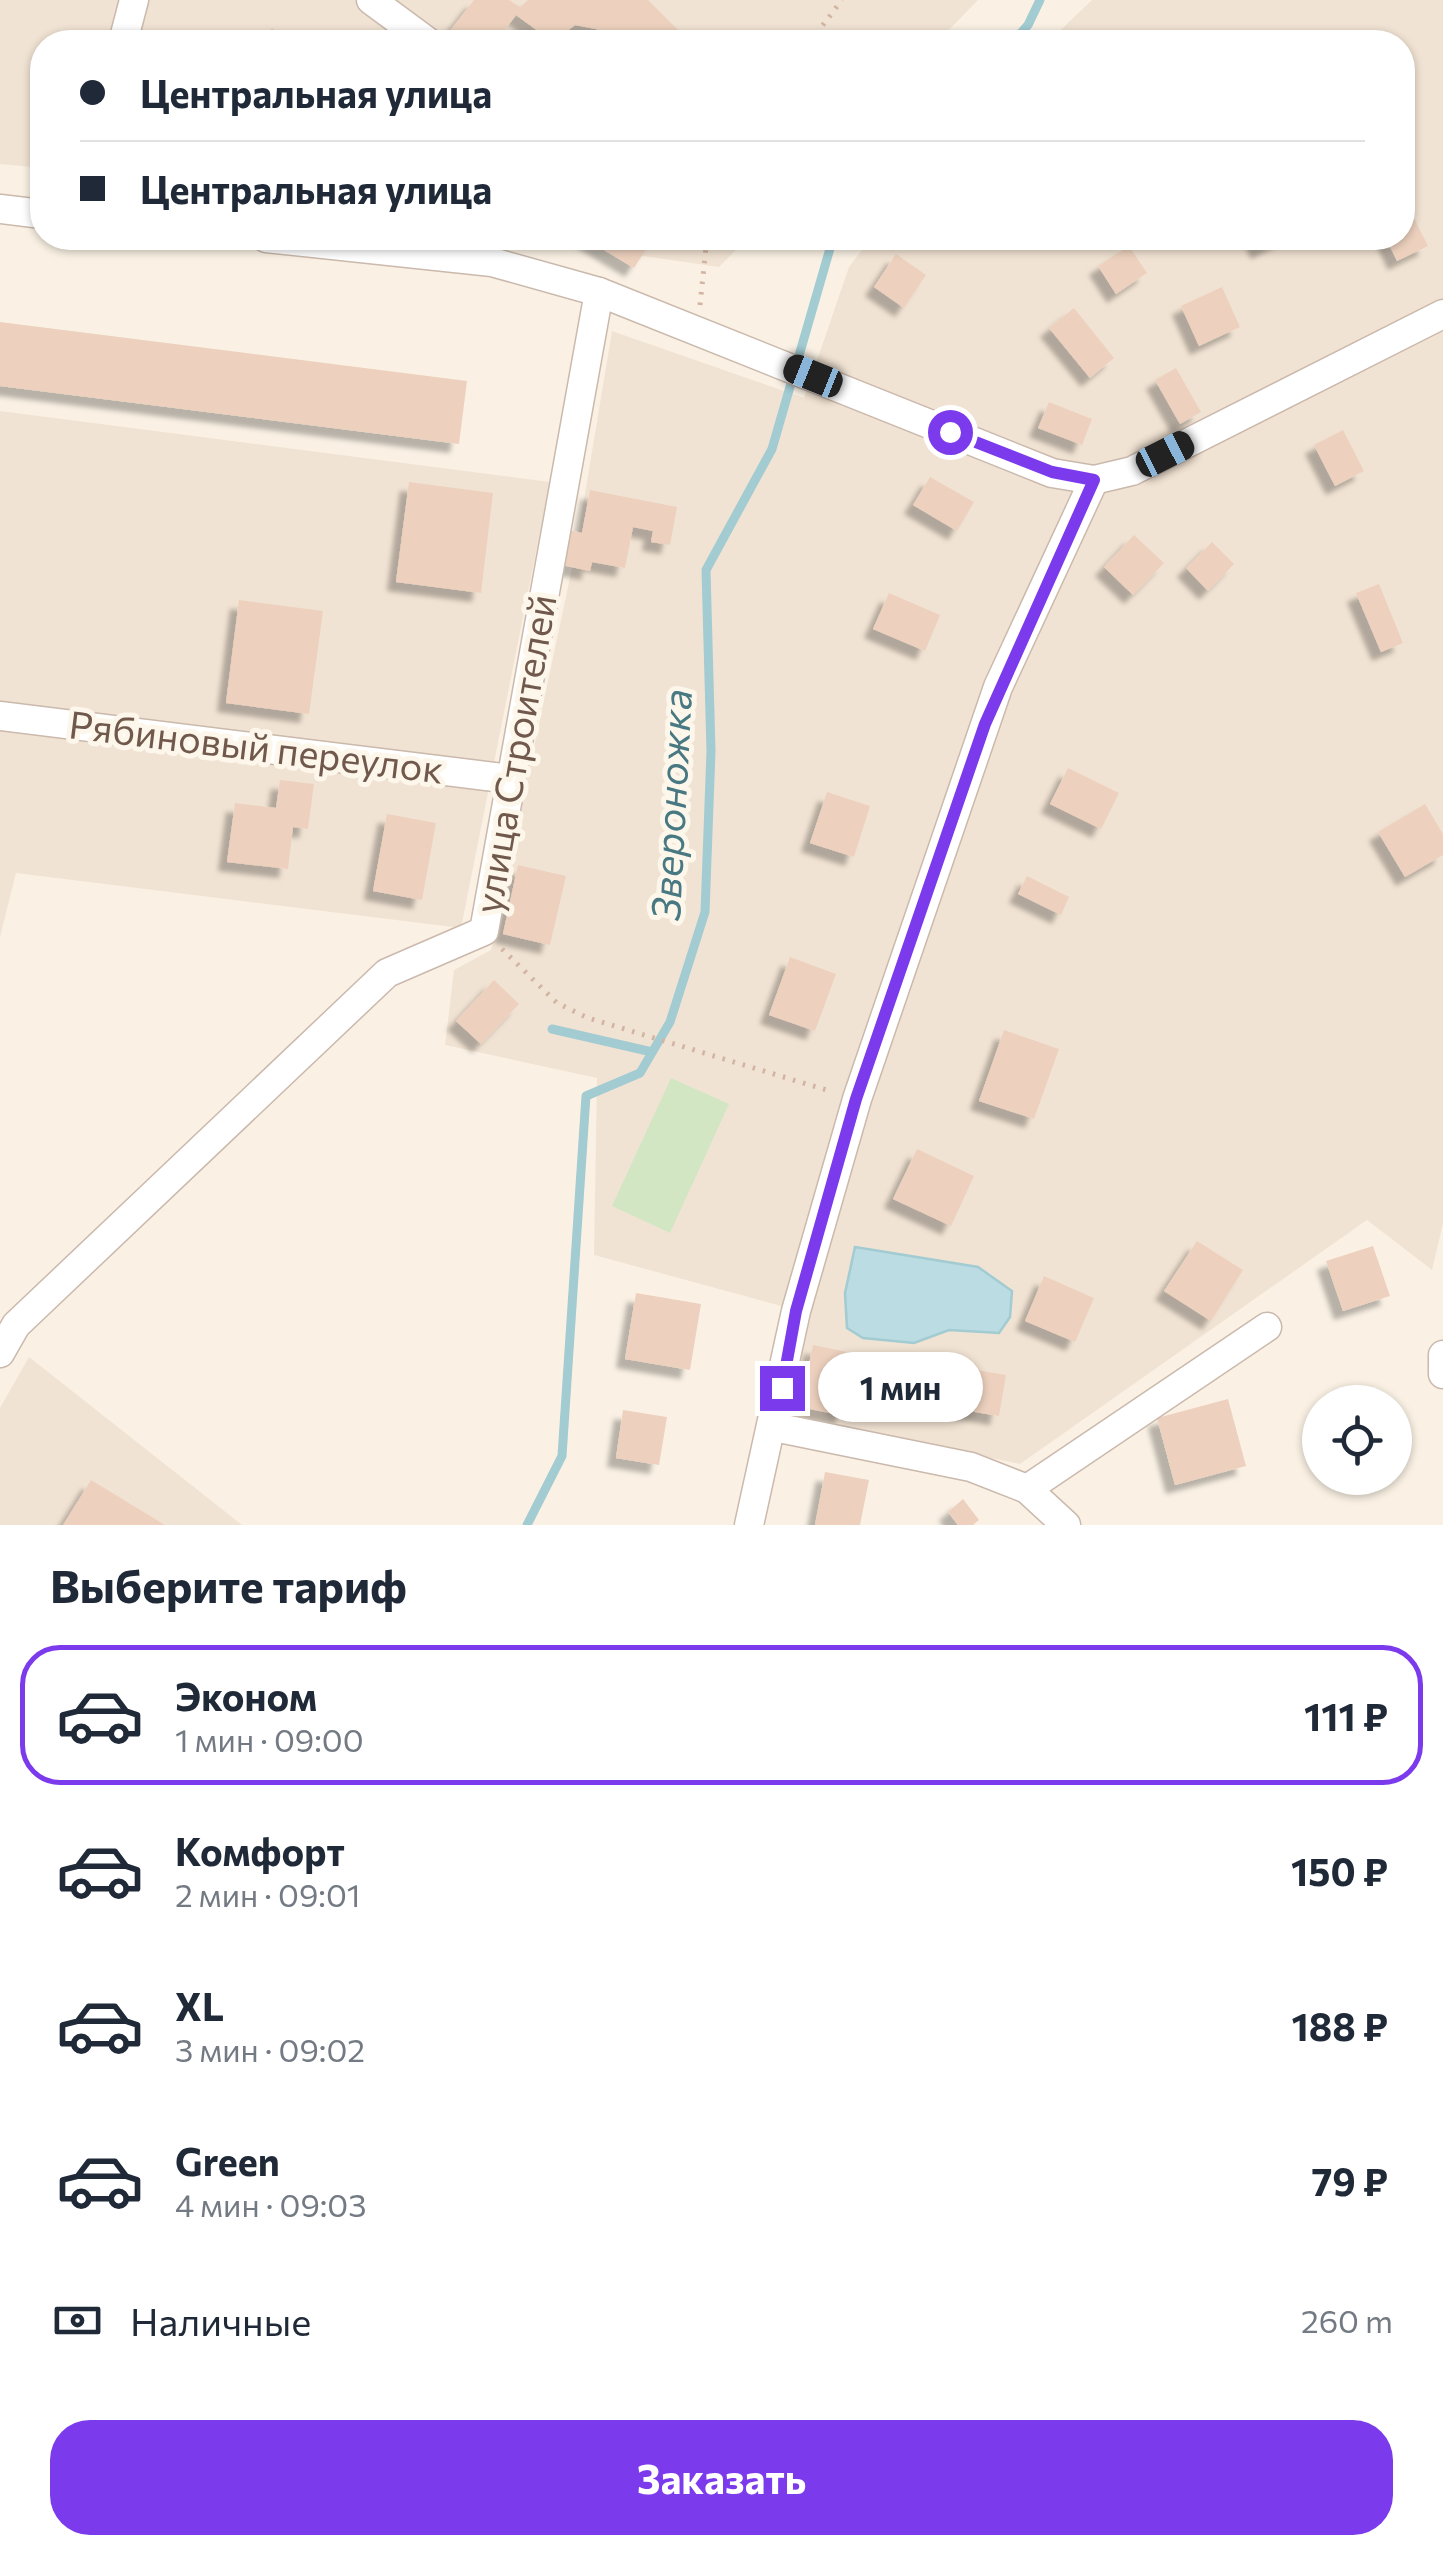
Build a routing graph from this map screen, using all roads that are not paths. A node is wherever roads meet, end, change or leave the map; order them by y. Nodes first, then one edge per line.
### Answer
1 (134, 0) edge
2 (371, 0) edge
3 (126, 30) edge
4 (412, 30) edge
5 (0, 209) edge
6 (30, 213) edge
7 (379, 250) edge
8 (599, 292) junction
9 (1443, 314) edge
10 (1094, 480) junction
11 (0, 716) edge
12 (511, 779) junction
13 (1267, 1327) dead end
14 (0, 1354) edge
15 (1443, 1355) edge
16 (1443, 1374) edge
17 (774, 1427) junction
18 (1027, 1488) junction
19 (750, 1525) edge
20 (1066, 1525) edge

1 - 3 street
2 - 4 street
5 - 6 street
7 - 8 street
8 - 10 street
8 - 12 street, улица Строителей
9 - 10 street
10 - 17 street
11 - 12 street, Рябиновый переулок
12 - 14 street, улица Строителей
13 - 18 street
15 - 16 street
17 - 18 street
17 - 19 street
18 - 20 street

